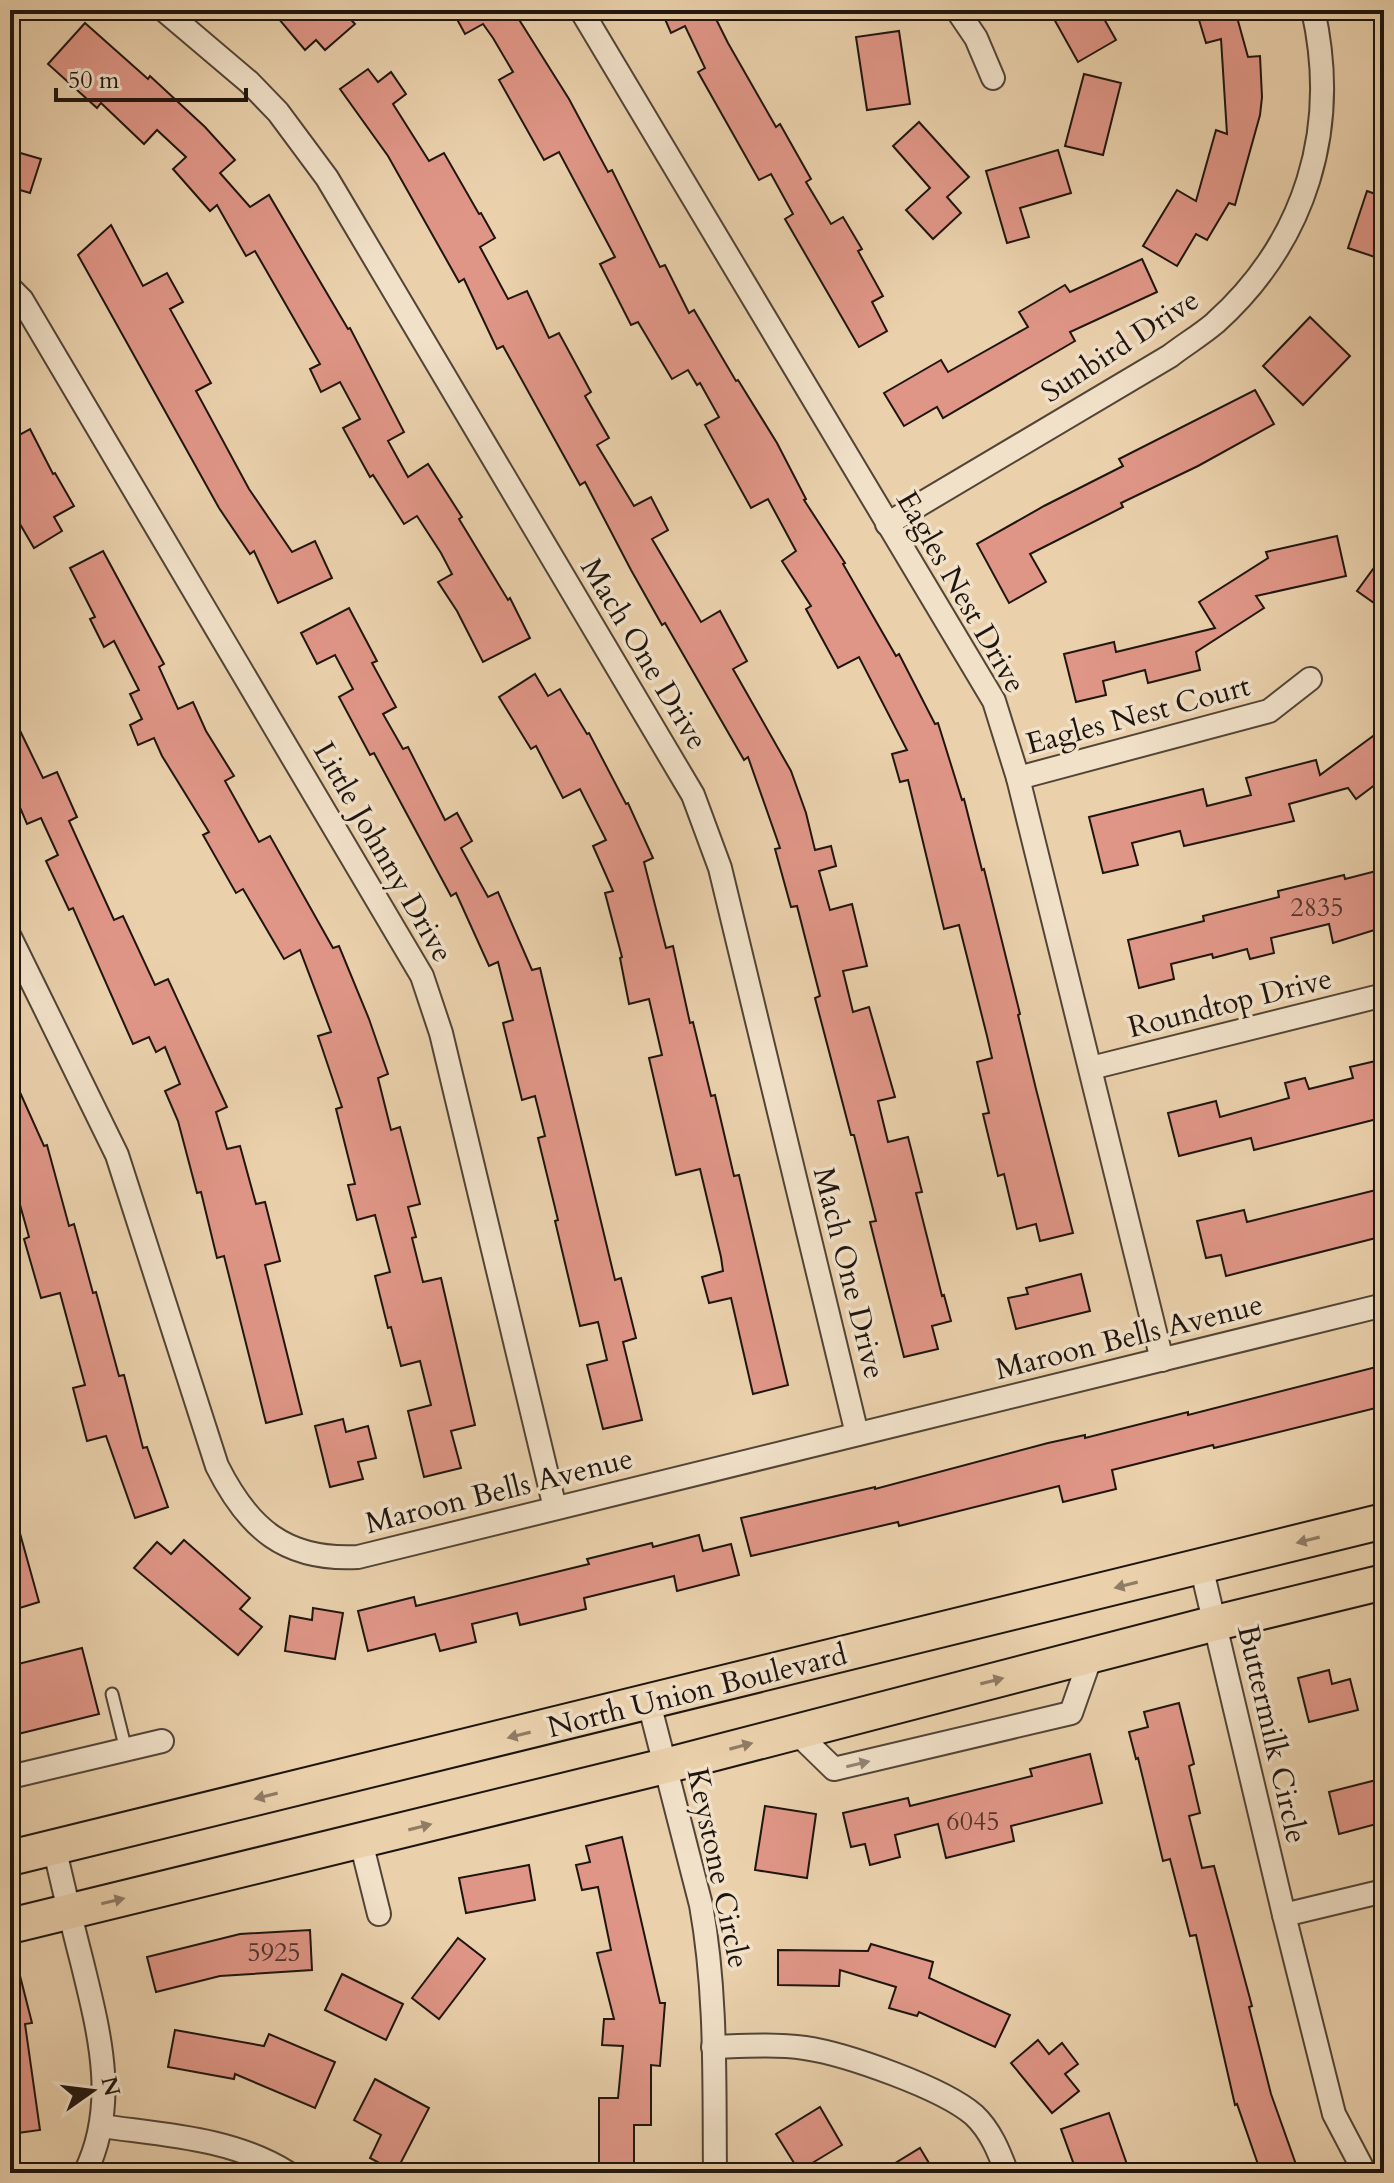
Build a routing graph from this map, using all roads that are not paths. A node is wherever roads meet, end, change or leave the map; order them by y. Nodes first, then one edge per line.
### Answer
1 (164, 10) edge
2 (581, 10) edge
3 (957, 10) edge
4 (1313, 10) edge
5 (993, 78) dead end
6 (10, 288) edge
7 (887, 524) junction
8 (1310, 679) dead end
9 (1018, 778) junction
10 (10, 937) edge
11 (1384, 995) edge
12 (1091, 1068) junction
13 (1384, 1305) edge
14 (1162, 1360) junction
15 (857, 1434) junction
16 (555, 1508) junction
17 (1384, 1521) edge
18 (1201, 1566) junction
19 (1384, 1582) edge
20 (1216, 1623) junction
21 (1091, 1656) junction
22 (112, 1694) dead end
23 (649, 1703) junction
24 (796, 1732) junction
25 (162, 1741) dead end
26 (126, 1750) junction
27 (665, 1766) junction
28 (10, 1777) edge
29 (361, 1842) junction
30 (54, 1847) junction
31 (10, 1858) edge
32 (1384, 1891) edge
33 (70, 1911) junction
34 (379, 1914) dead end
35 (1284, 1915) junction
36 (10, 1926) edge
37 (713, 2047) junction
38 (101, 2126) junction
39 (85, 2173) edge
40 (288, 2173) edge
41 (715, 2173) edge
42 (1007, 2173) edge
43 (1365, 2173) edge

1 - 15 street, Mach One Drive
2 - 7 street, Eagles Nest Drive
3 - 5 street
4 - 7 street, Sunbird Drive
6 - 16 street, Little Johnny Drive
7 - 9 street, Eagles Nest Drive
8 - 9 street, Eagles Nest Court
9 - 12 street, Eagles Nest Drive
10 - 16 street, Maroon Bells Avenue
11 - 12 street, Roundtop Drive
12 - 14 street, Eagles Nest Drive
13 - 14 street, Maroon Bells Avenue
14 - 15 street, Maroon Bells Avenue
15 - 16 street, Maroon Bells Avenue
17 -> 18 main road, North Union Boulevard
18 - 20 street, Buttermilk Circle
18 -> 23 main road, North Union Boulevard
19 - 20 main road
20 - 21 main road
20 - 35 street, Buttermilk Circle
24 -> 21 main road
24 -> 21 street
22 - 26 lane
23 - 27 street, Keystone Circle
23 -> 30 main road, North Union Boulevard
27 -> 24 main road
25 - 26 street
26 - 28 street
29 -> 27 main road
27 - 37 street, Keystone Circle
33 -> 29 main road
29 - 34 street
30 - 31 main road, North Union Boulevard
30 - 33 street
32 - 35 street
33 - 36 main road
33 - 38 street
35 - 43 street, Buttermilk Circle
37 - 41 street, Keystone Circle
37 - 42 street
38 - 39 street
38 - 40 street

